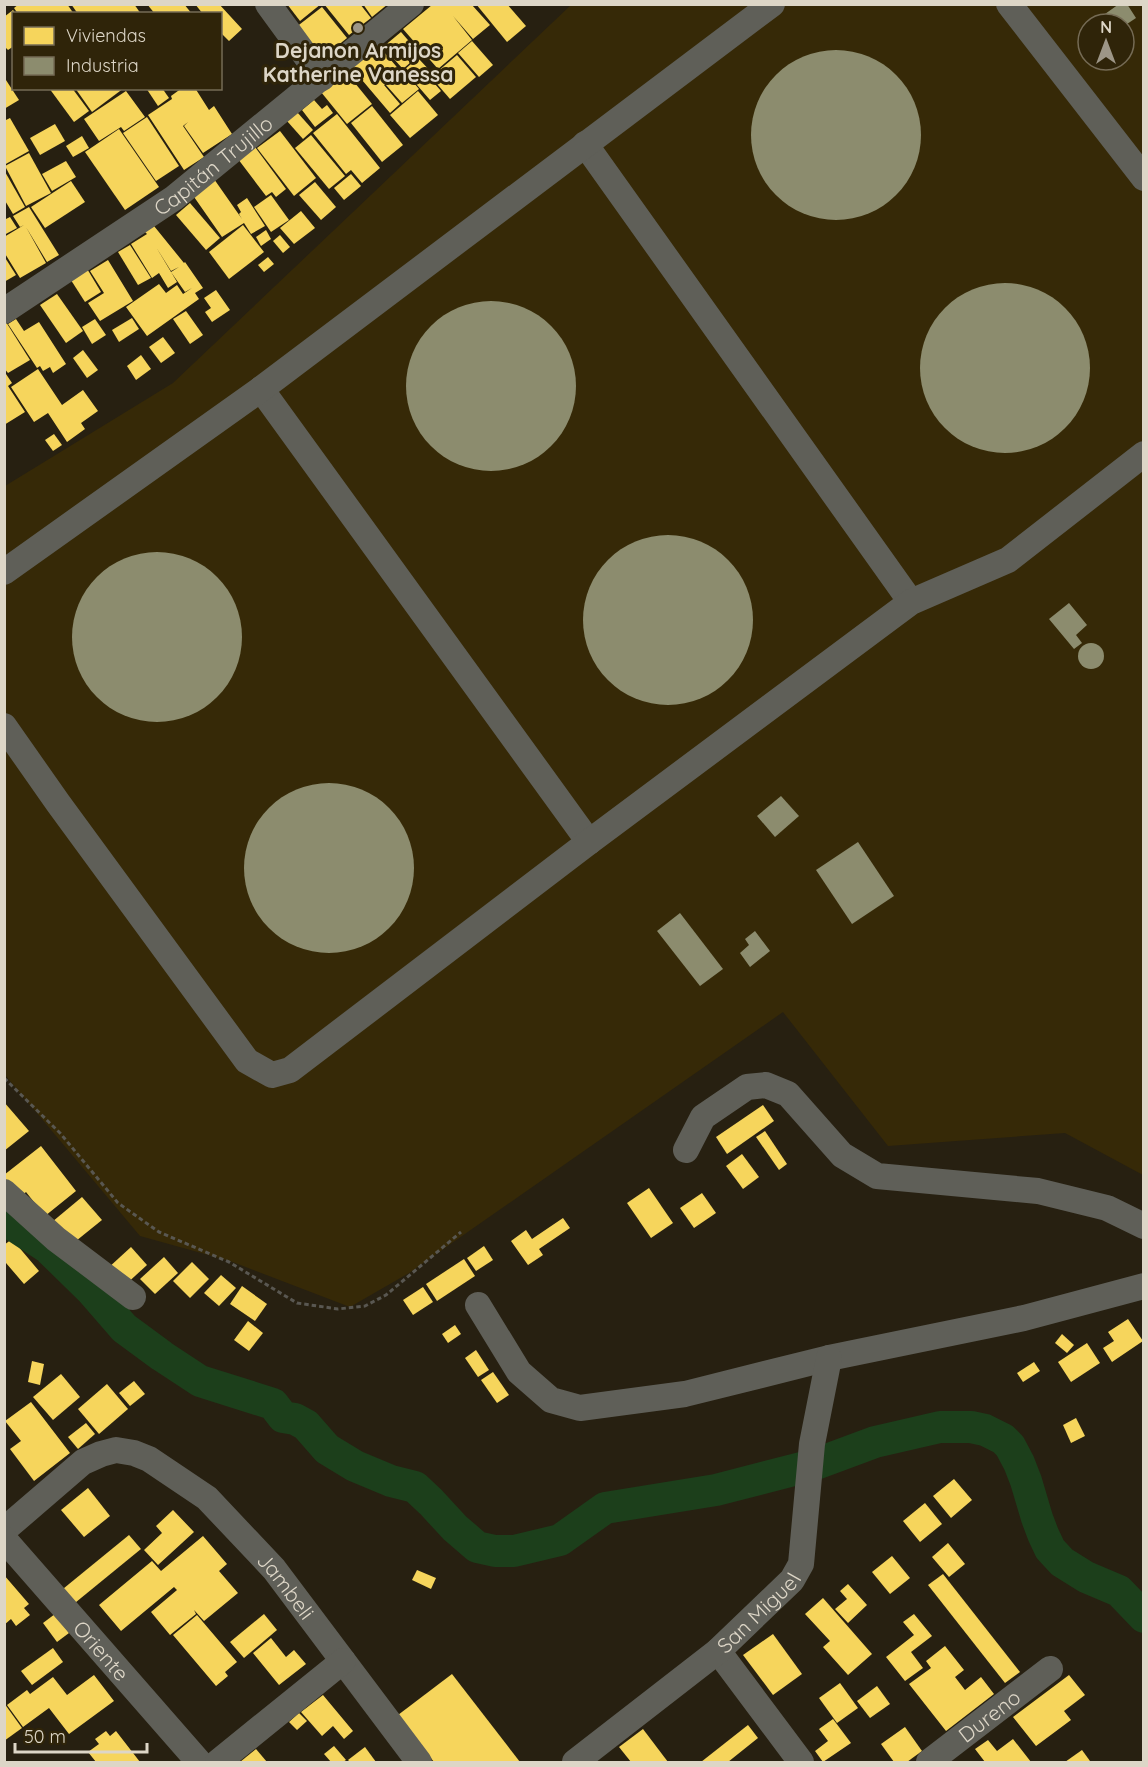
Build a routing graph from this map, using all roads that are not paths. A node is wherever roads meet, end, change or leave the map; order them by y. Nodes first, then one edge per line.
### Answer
1 (268, 4) edge
2 (411, 4) edge
3 (772, 4) edge
4 (1009, 4) edge
5 (322, 78) junction
6 (585, 144) junction
7 (1143, 178) edge
8 (4, 311) edge
9 (261, 388) junction
10 (1143, 454) edge
11 (4, 572) edge
12 (911, 602) junction
13 (4, 726) edge
14 (589, 842) junction
15 (686, 1150) dead end
16 (4, 1192) edge
17 (1143, 1226) edge
18 (1143, 1286) edge
19 (133, 1298) dead end
20 (478, 1305) dead end
21 (829, 1358) junction
22 (4, 1530) edge
23 (4, 1539) edge
24 (718, 1651) junction
25 (343, 1661) junction
26 (1050, 1669) dead end
27 (199, 1762) edge
28 (218, 1762) edge
29 (419, 1762) edge
30 (575, 1762) edge
31 (801, 1762) edge
32 (928, 1762) edge

1 - 5 street
2 - 5 street, Capitán Trujillo
3 - 6 street
4 - 7 street
5 - 8 street, Capitán Trujillo
6 - 9 street
6 - 12 street
9 - 11 street
9 - 14 street
10 - 12 street
12 - 14 street
13 - 14 street
15 - 17 street
16 - 19 street
18 - 21 street
20 - 21 street
21 - 24 street, San Miguel
22 - 25 street, Jambeli
23 - 27 street, Oriente
24 - 30 street, San Miguel
24 - 31 street
25 - 28 street
25 - 29 street, Jambeli
26 - 32 street, Dureno

